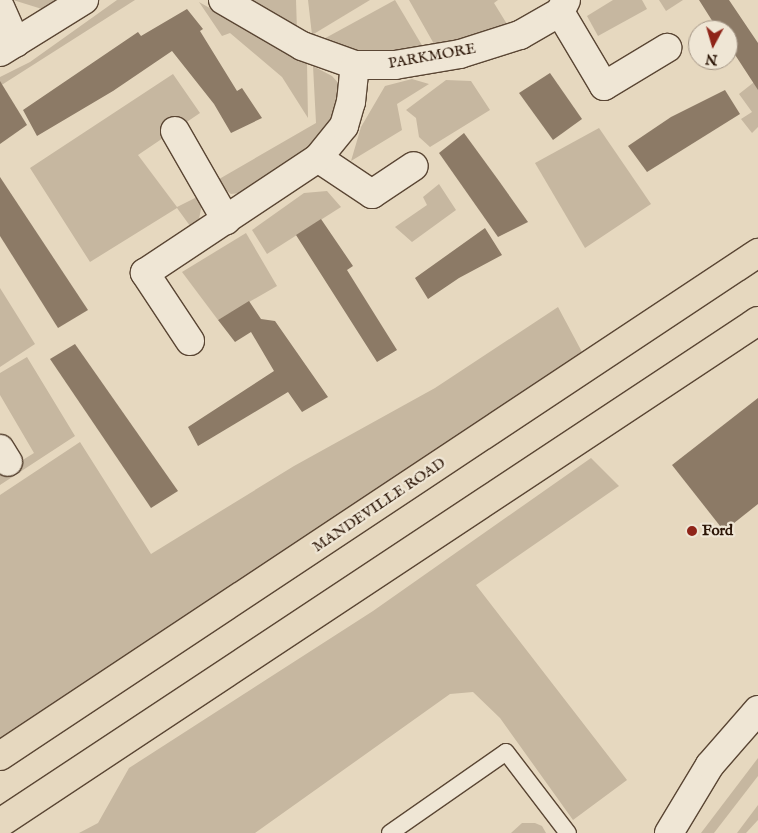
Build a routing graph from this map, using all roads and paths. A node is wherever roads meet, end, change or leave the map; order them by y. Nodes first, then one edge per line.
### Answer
1 (84, 0) edge
2 (223, 0) edge
3 (0, 6) edge
4 (563, 6) edge
5 (8, 47) edge
6 (667, 48) dead end
7 (355, 65) junction
8 (175, 131) dead end
9 (318, 158) junction
10 (414, 166) dead end
11 (226, 220) junction
12 (758, 253) edge
13 (758, 321) edge
14 (190, 341) dead end
15 (758, 710) edge
16 (0, 756) edge
17 (0, 824) edge
18 (390, 833) edge
19 (568, 833) edge
20 (670, 833) edge

1 - 5 street
2 - 7 street, PARKMORE
3 - 5 street
4 - 6 street, PARKMORE
4 - 7 street, PARKMORE
7 - 9 street
8 - 11 street
9 - 10 street
9 - 11 street
11 - 14 street
12 - 16 main road, MANDEVILLE ROAD
13 - 17 main road
15 - 20 street
18 - 19 lane

